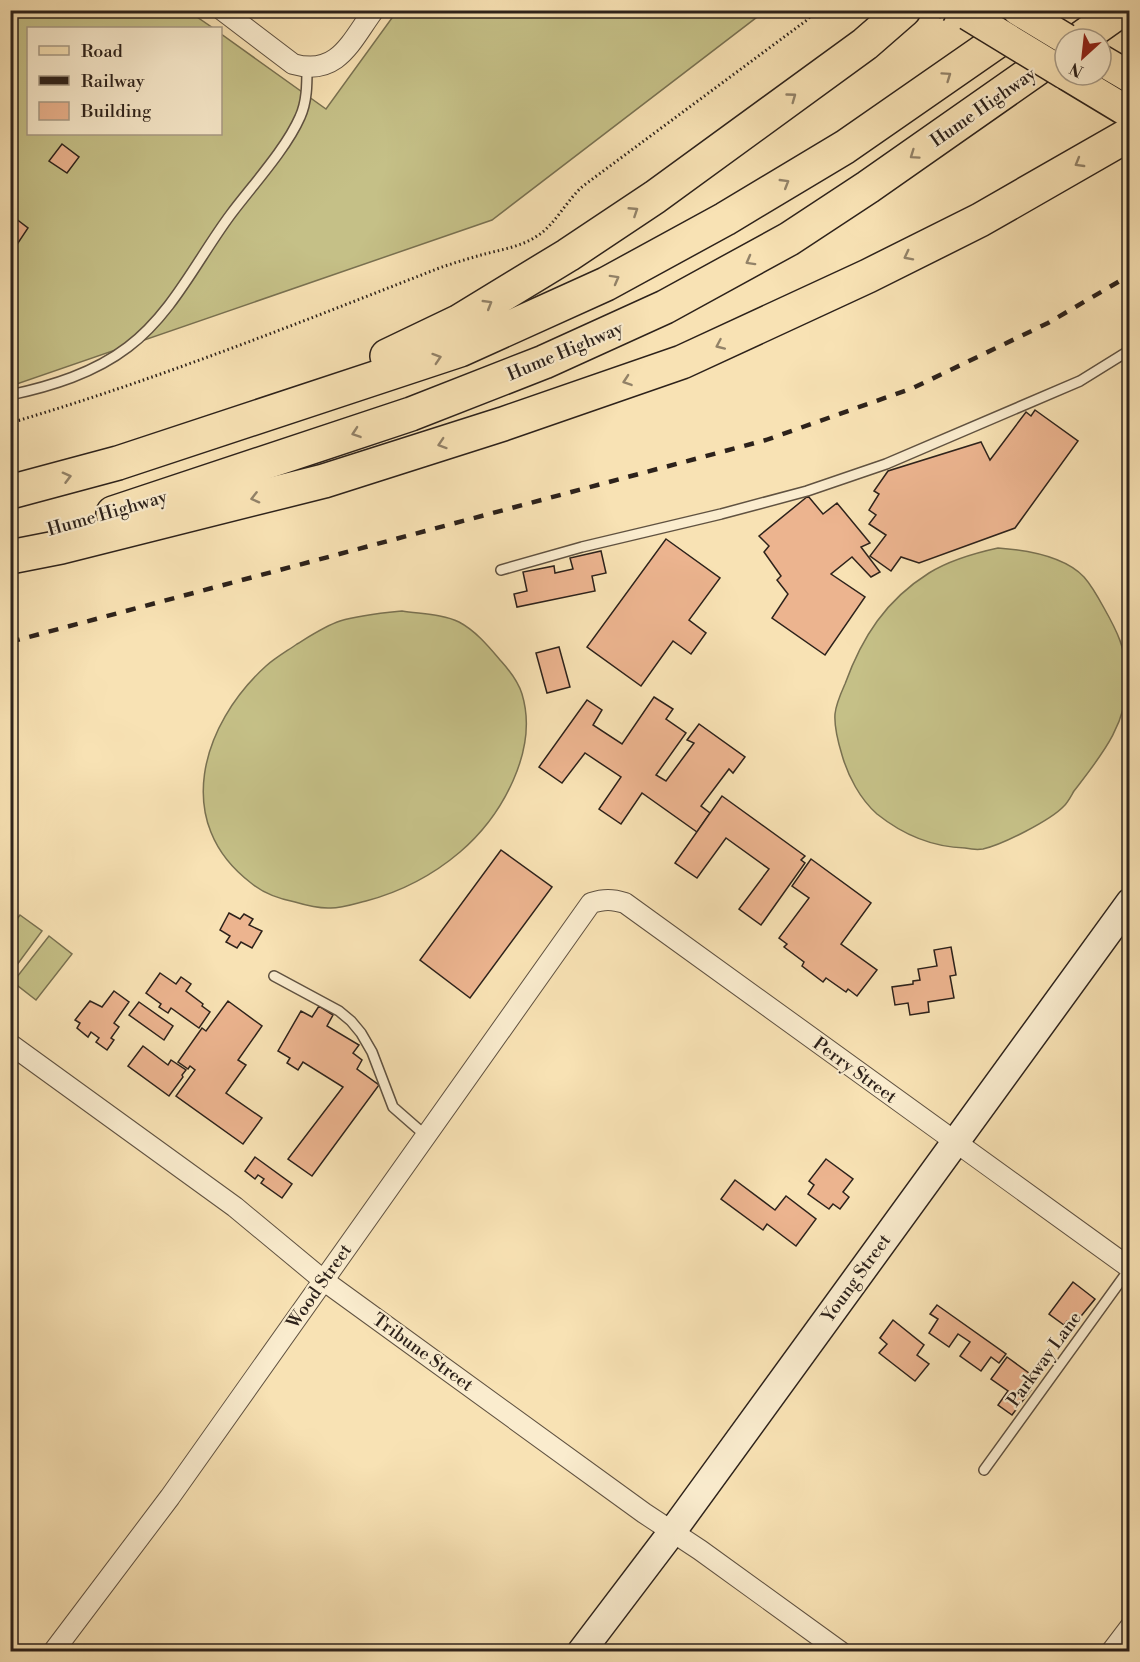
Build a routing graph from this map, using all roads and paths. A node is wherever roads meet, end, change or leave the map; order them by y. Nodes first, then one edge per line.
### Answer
1 (222, 10) edge
2 (374, 10) edge
3 (816, 10) edge
4 (904, 10) edge
5 (928, 10) edge
6 (1018, 10) edge
7 (1042, 10) edge
8 (1120, 10) edge
9 (959, 16) edge
10 (1097, 27) edge
11 (1053, 31) edge
12 (1053, 57) edge
13 (307, 68) junction
14 (1053, 68) edge
15 (1086, 87) edge
16 (1130, 113) edge
17 (1130, 134) edge
18 (1130, 350) edge
19 (10, 395) edge
20 (246, 420) junction
21 (10, 423) edge
22 (10, 492) edge
23 (10, 540) edge
24 (10, 557) edge
25 (501, 570) dead end
26 (1130, 902) edge
27 (579, 917) joint
28 (274, 976) dead end
29 (10, 1044) edge
30 (425, 1135) junction
31 (954, 1143) junction
32 (1130, 1268) edge
33 (323, 1280) junction
34 (984, 1470) dead end
35 (672, 1532) junction
36 (1130, 1627) edge
37 (53, 1652) edge
38 (581, 1652) edge
39 (841, 1652) edge
40 (1112, 1652) edge

1 - 13 street
2 - 13 street
3 - 21 path
20 -> 4 highway
5 - 9 path
6 - 11 main road, bridge
20 -> 7 highway
8 - 10 highway
9 - 14 main road, bridge
12 -> 23 highway, Hume Highway
13 - 19 lane
15 - 16 main road
17 -> 24 highway
18 - 25 lane
22 -> 20 highway
26 - 31 main road, Young Street
27 - 30 street, Wood Street
27 - 31 street, Perry Street
28 - 30 lane
29 - 33 street, Tribune Street
30 - 33 street, Wood Street
31 - 32 street, Perry Street
31 - 35 main road, Young Street
32 - 34 lane, Parkway Lane
33 - 35 street, Tribune Street
33 - 37 street, Wood Street
35 - 38 main road, Young Street
35 - 39 street, Tribune Street
36 - 40 street

